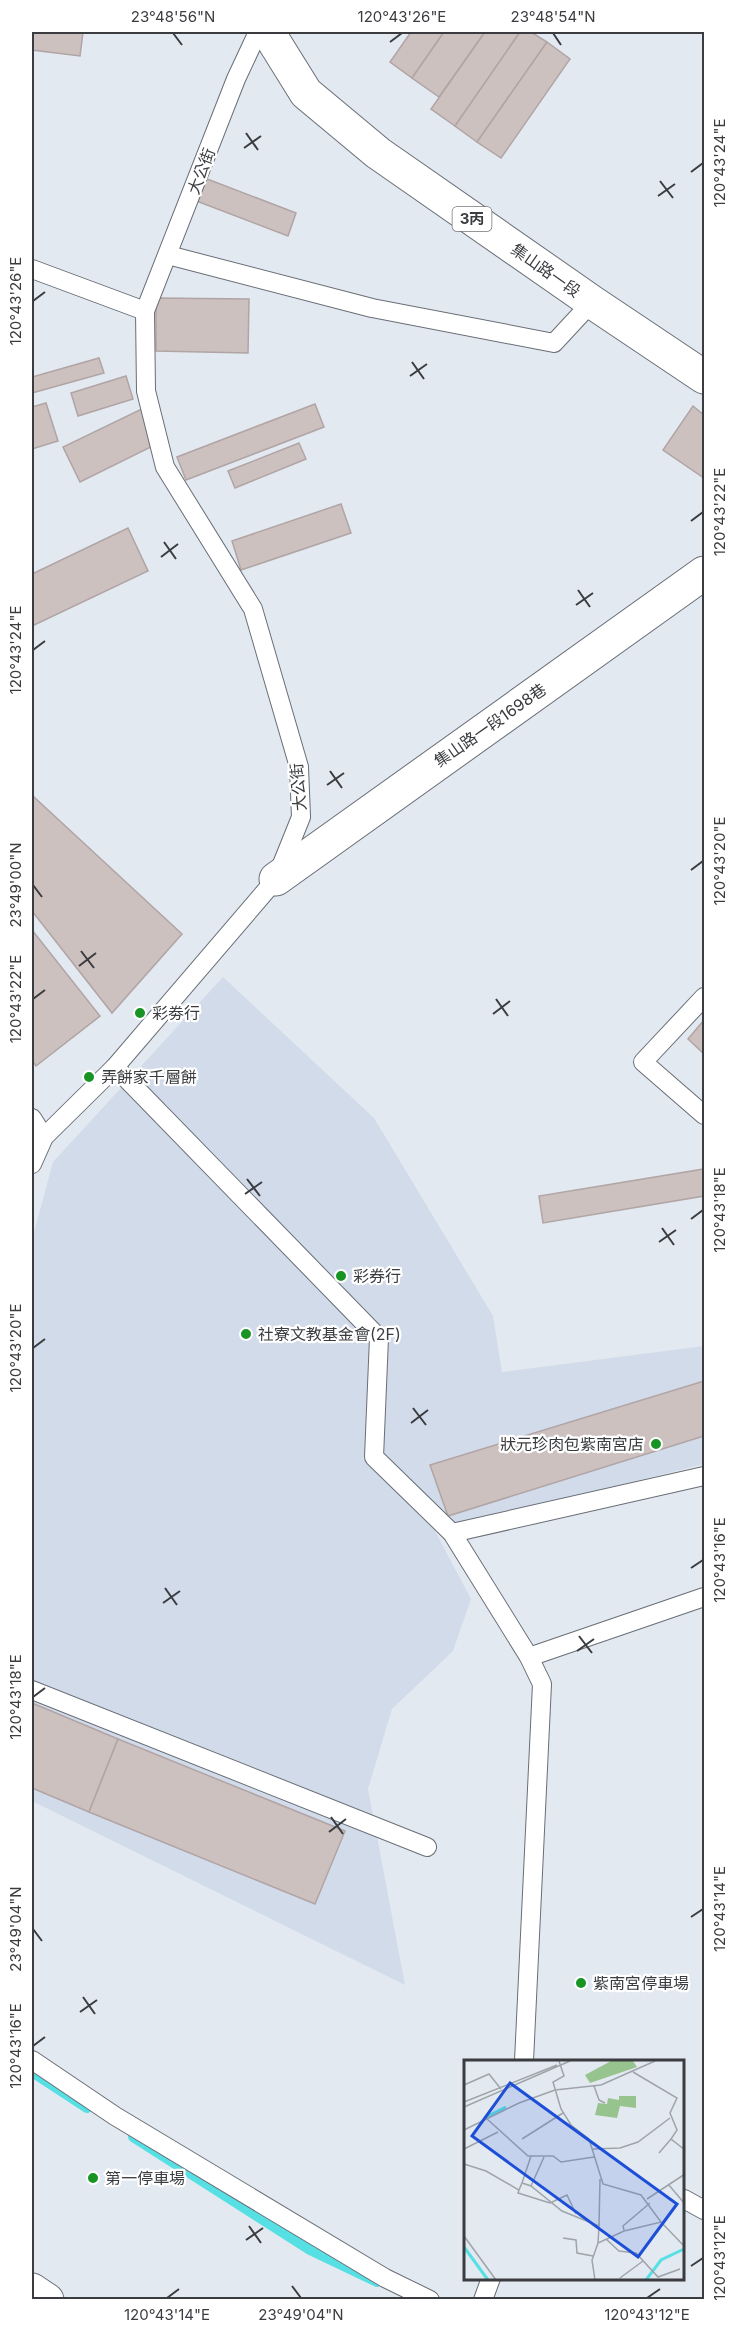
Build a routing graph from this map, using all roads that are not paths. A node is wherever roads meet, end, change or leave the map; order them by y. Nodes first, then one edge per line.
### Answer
1 (258, 32) edge
2 (268, 32) edge
3 (168, 255) junction
4 (32, 269) edge
5 (592, 302) junction
6 (145, 311) junction
7 (705, 377) edge
8 (705, 573) edge
9 (276, 879) junction
10 (705, 997) edge
11 (115, 1067) junction
12 (705, 1115) edge
13 (32, 1118) edge
14 (44, 1137) junction
15 (32, 1164) edge
16 (705, 1476) edge
17 (452, 1533) junction
18 (705, 1598) edge
19 (529, 1657) junction
20 (32, 1690) edge
21 (427, 1847) dead end
22 (32, 2060) edge
23 (524, 2060) edge
24 (685, 2200) edge
25 (705, 2210) edge
26 (490, 2280) edge
27 (32, 2290) edge
28 (47, 2300) edge
29 (430, 2300) edge
30 (483, 2300) edge

1 - 3 lane, 大公街
2 - 5 main road, 集山路一段 / 3丙
3 - 5 lane
3 - 6 lane, 大公街
4 - 6 lane
5 - 7 main road, 集山路一段 / 3丙
6 - 9 lane, 大公街
8 - 9 main road, 集山路一段1698巷
9 - 11 lane, 大公街
10 - 12 lane
11 - 14 lane, 大公街
11 - 17 lane
13 - 14 lane
14 - 15 lane, 大公街
16 - 17 lane
17 - 19 lane
18 - 19 lane
19 - 23 lane
20 - 21 lane
22 - 29 lane
24 - 25 lane
26 - 30 lane
27 - 28 main road

